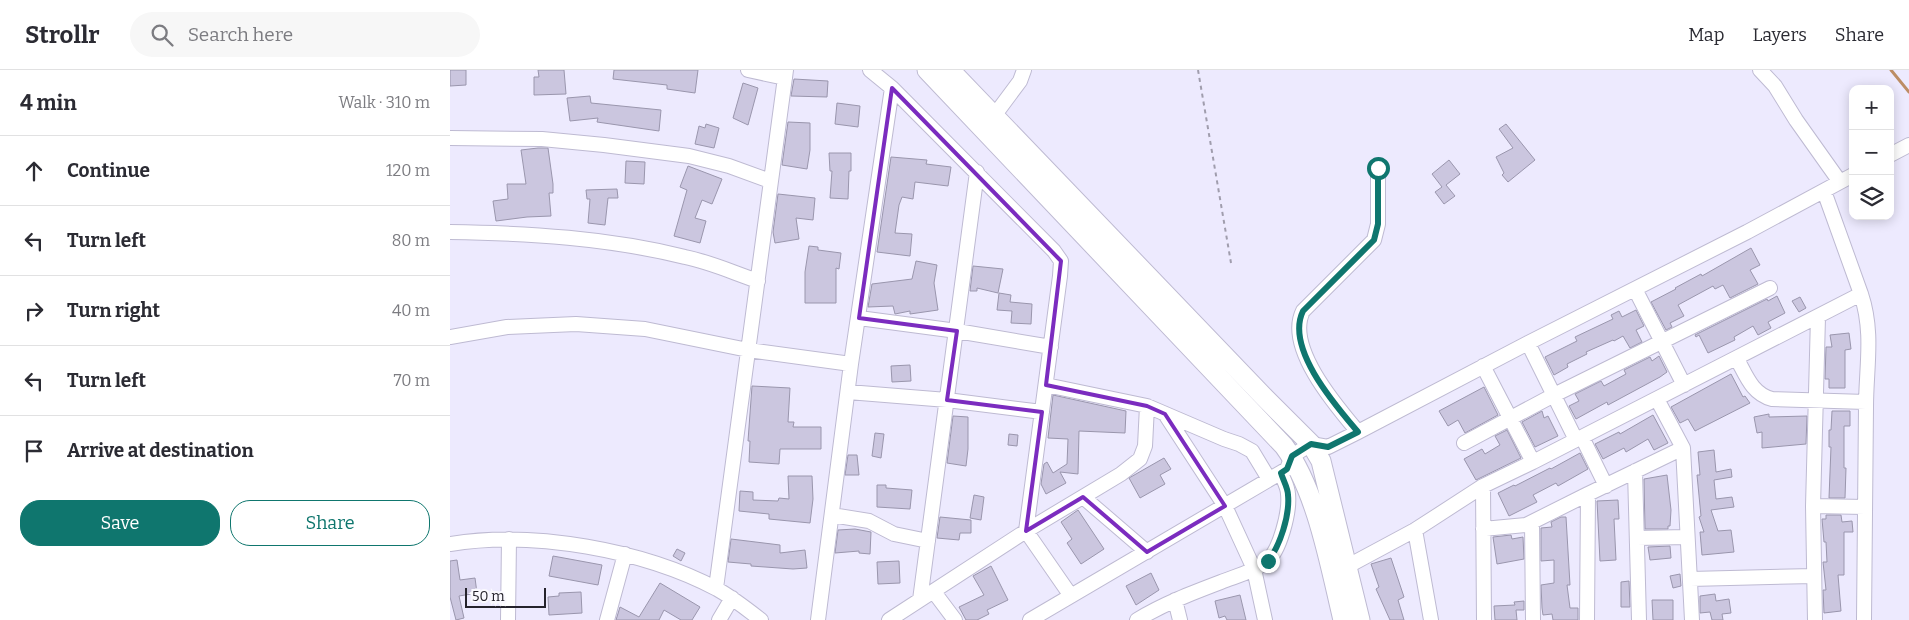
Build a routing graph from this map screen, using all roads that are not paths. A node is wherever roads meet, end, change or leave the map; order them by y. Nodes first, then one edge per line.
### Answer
1 (748, 70) edge
2 (870, 70) edge
3 (927, 70) edge
4 (950, 70) edge
5 (1024, 70) edge
6 (1760, 70) edge
7 (786, 74) edge
8 (892, 88) junction
9 (994, 116) junction
10 (450, 138) edge
11 (1909, 145) edge
12 (1894, 153) edge
13 (1378, 168) dead end
14 (977, 172) junction
15 (1847, 179) edge
16 (770, 181) junction
17 (1824, 191) junction
18 (450, 232) edge
19 (758, 280) junction
20 (1770, 288) dead end
21 (1635, 289) junction
22 (1861, 294) junction
23 (1818, 317) junction
24 (858, 318) junction
25 (956, 331) junction
26 (450, 337) edge
27 (1662, 341) junction
28 (1528, 343) junction
29 (1051, 347) junction
30 (748, 350) junction
31 (1737, 359) junction
32 (852, 364) junction
33 (1483, 366) junction
34 (1046, 385) junction
35 (1684, 385) junction
36 (848, 392) junction
37 (1554, 395) junction
38 (1657, 399) junction
39 (947, 400) junction
40 (1815, 401) junction
41 (1866, 402) junction
42 (1147, 406) junction
43 (1042, 412) junction
44 (1165, 414) junction
45 (1511, 418) junction
46 (1358, 432) junction
47 (1579, 438) junction
48 (1464, 443) dead end
49 (1683, 448) junction
50 (1320, 451) junction
51 (1533, 462) junction
52 (1286, 470) junction
53 (1635, 471) junction
54 (1483, 486) junction
55 (1606, 486) junction
56 (1588, 494) junction
57 (1083, 497) junction
58 (1225, 506) junction
59 (1812, 506) junction
60 (1865, 507) junction
61 (832, 515) junction
62 (1532, 522) junction
63 (1483, 528) junction
64 (1415, 530) junction
65 (1026, 531) junction
66 (1687, 537) junction
67 (1637, 538) junction
68 (509, 539) junction
69 (928, 541) junction
70 (450, 544) edge
71 (1147, 552) junction
72 (625, 554) junction
73 (1348, 566) junction
74 (1254, 569) junction
75 (1814, 576) junction
76 (1690, 579) junction
77 (716, 588) junction
78 (934, 592) junction
79 (1071, 596) junction
80 (732, 598) junction
81 (920, 600) junction
82 (1175, 600) junction
83 (508, 620) edge
84 (607, 620) edge
85 (719, 620) edge
86 (761, 620) edge
87 (818, 620) edge
88 (889, 620) edge
89 (955, 620) edge
90 (1030, 620) edge
91 (1137, 620) edge
92 (1180, 620) edge
93 (1265, 620) edge
94 (1343, 620) edge
95 (1360, 620) edge
96 (1431, 620) edge
97 (1484, 620) edge
98 (1533, 620) edge
99 (1587, 620) edge
100 (1640, 620) edge
101 (1692, 620) edge
102 (1815, 620) edge
103 (1864, 620) edge

1 - 7 street
2 - 8 street
3 - 52 main road
4 - 9 main road
5 - 9 street
6 - 15 street
7 - 16 street
8 - 14 street
8 - 24 street
9 - 50 main road
10 - 16 street
11 - 12 street
13 - 46 street
14 - 25 street
14 - 29 street
15 - 17 street
16 - 19 street
17 - 21 street
17 - 22 street
18 - 19 street
19 - 30 street
20 - 27 street
21 - 27 street
21 - 28 street
22 - 23 street
22 - 41 street
23 - 31 street
23 - 40 street
24 - 25 street
24 - 32 street
25 - 29 street
25 - 39 street
26 - 30 street
27 - 35 street
27 - 37 street
28 - 33 street
28 - 37 street
29 - 34 street
30 - 32 street
30 - 77 street
31 - 35 street
31 - 40 street
32 - 36 street
33 - 45 street
33 - 46 street
34 - 42 street
34 - 43 street
35 - 38 street
36 - 39 street
36 - 61 street
37 - 45 street
37 - 47 street
38 - 47 street
38 - 49 street
39 - 43 street
39 - 69 street
40 - 41 street
40 - 59 street
41 - 60 street
42 - 44 street
42 - 57 street
43 - 65 street
44 - 52 street
44 - 58 street
45 - 48 street
45 - 51 street
46 - 50 street
47 - 51 street
47 - 55 street
49 - 53 street
49 - 66 street
50 - 52 street
50 - 52 street
50 - 73 main road
51 - 54 street
52 - 58 street
52 - 74 street
52 - 94 main road
53 - 55 street
53 - 67 street
54 - 63 street
54 - 64 street
55 - 56 street
56 - 62 street
56 - 99 street
57 - 65 street
57 - 71 street
58 - 71 street
58 - 74 street
59 - 60 street
59 - 75 street
60 - 103 street
61 - 69 street
61 - 87 street
62 - 63 street
62 - 98 street
63 - 97 street
64 - 73 street
64 - 96 street
65 - 78 street
65 - 79 street
66 - 67 street
66 - 76 street
67 - 100 street
68 - 70 street
68 - 72 street
68 - 83 street
69 - 81 street
71 - 79 street
72 - 77 street
72 - 84 street
73 - 95 main road
74 - 82 street
74 - 93 street
75 - 76 street
75 - 102 street
76 - 101 street
77 - 80 street
78 - 81 street
78 - 89 street
79 - 90 street
80 - 85 street
80 - 86 street
81 - 88 street
82 - 91 street
82 - 92 street

